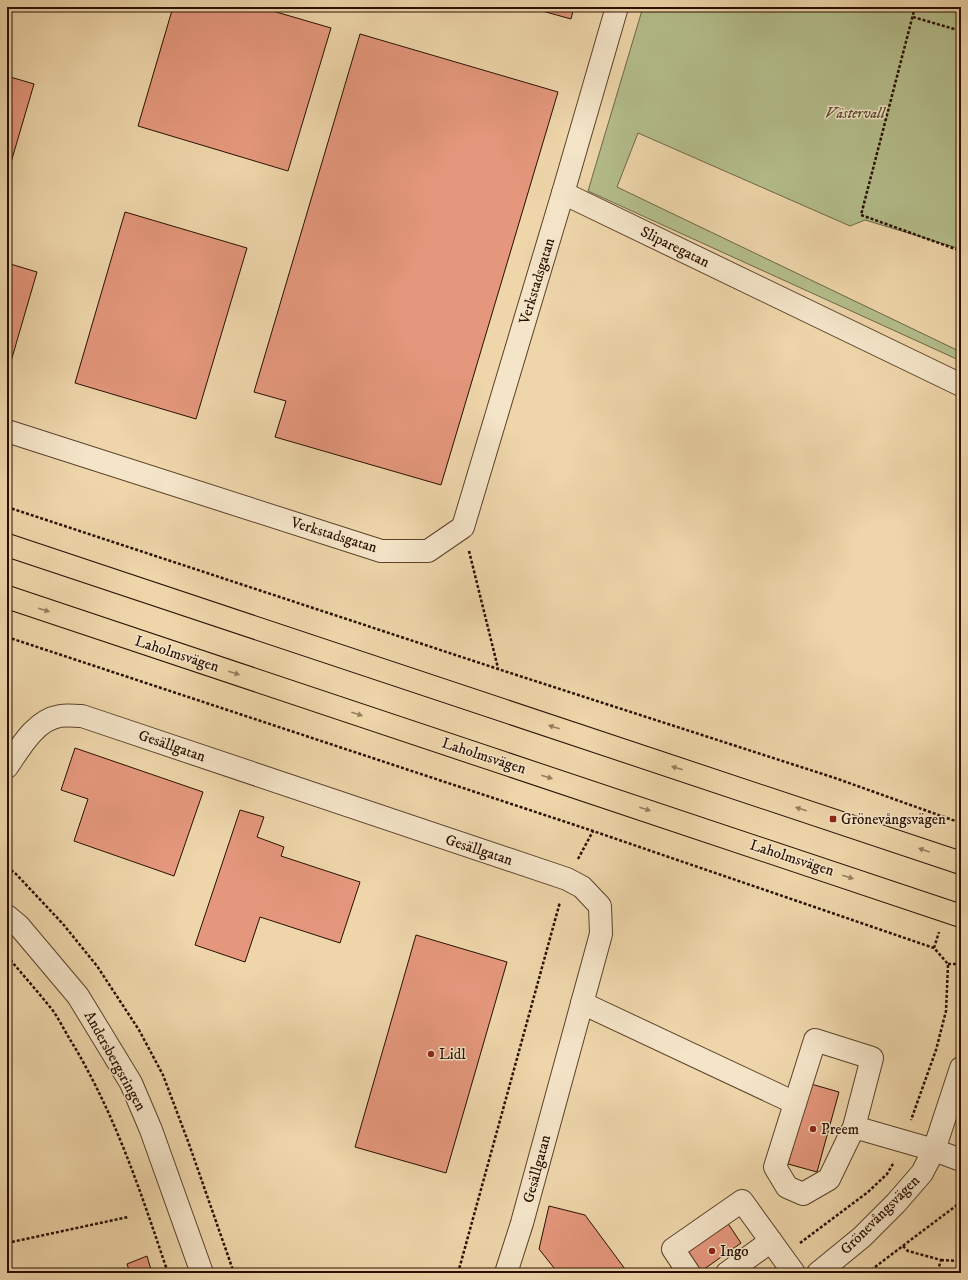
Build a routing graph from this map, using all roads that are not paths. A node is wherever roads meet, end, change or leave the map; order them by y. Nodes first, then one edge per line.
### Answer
1 (617, 7) edge
2 (563, 193) junction
3 (961, 385) edge
4 (7, 431) edge
5 (7, 545) edge
6 (7, 597) edge
7 (7, 767) edge
8 (961, 863) edge
9 (7, 916) edge
10 (961, 916) edge
11 (582, 1003) junction
12 (961, 1068) edge
13 (795, 1103) junction
14 (854, 1127) junction
15 (934, 1150) junction
16 (961, 1160) edge
17 (771, 1241) junction
18 (202, 1273) edge
19 (506, 1273) edge
20 (689, 1273) edge
21 (727, 1273) edge
22 (794, 1273) edge
23 (818, 1273) edge

1 - 2 street
2 - 3 street, Sliparegatan
2 - 4 street, Verkstadsgatan
8 -> 5 highway
6 -> 10 highway, Laholmsvägen
7 - 11 street, Gesällgatan
9 - 18 street, Andersbergsringen
11 - 13 street
11 - 19 street, Gesällgatan
12 - 15 street, Grönevångsvägen
13 - 14 street
13 - 14 street
14 - 15 street
15 - 16 street
15 - 23 street, Grönevångsvägen
17 - 20 street
17 - 21 street
17 - 22 street

